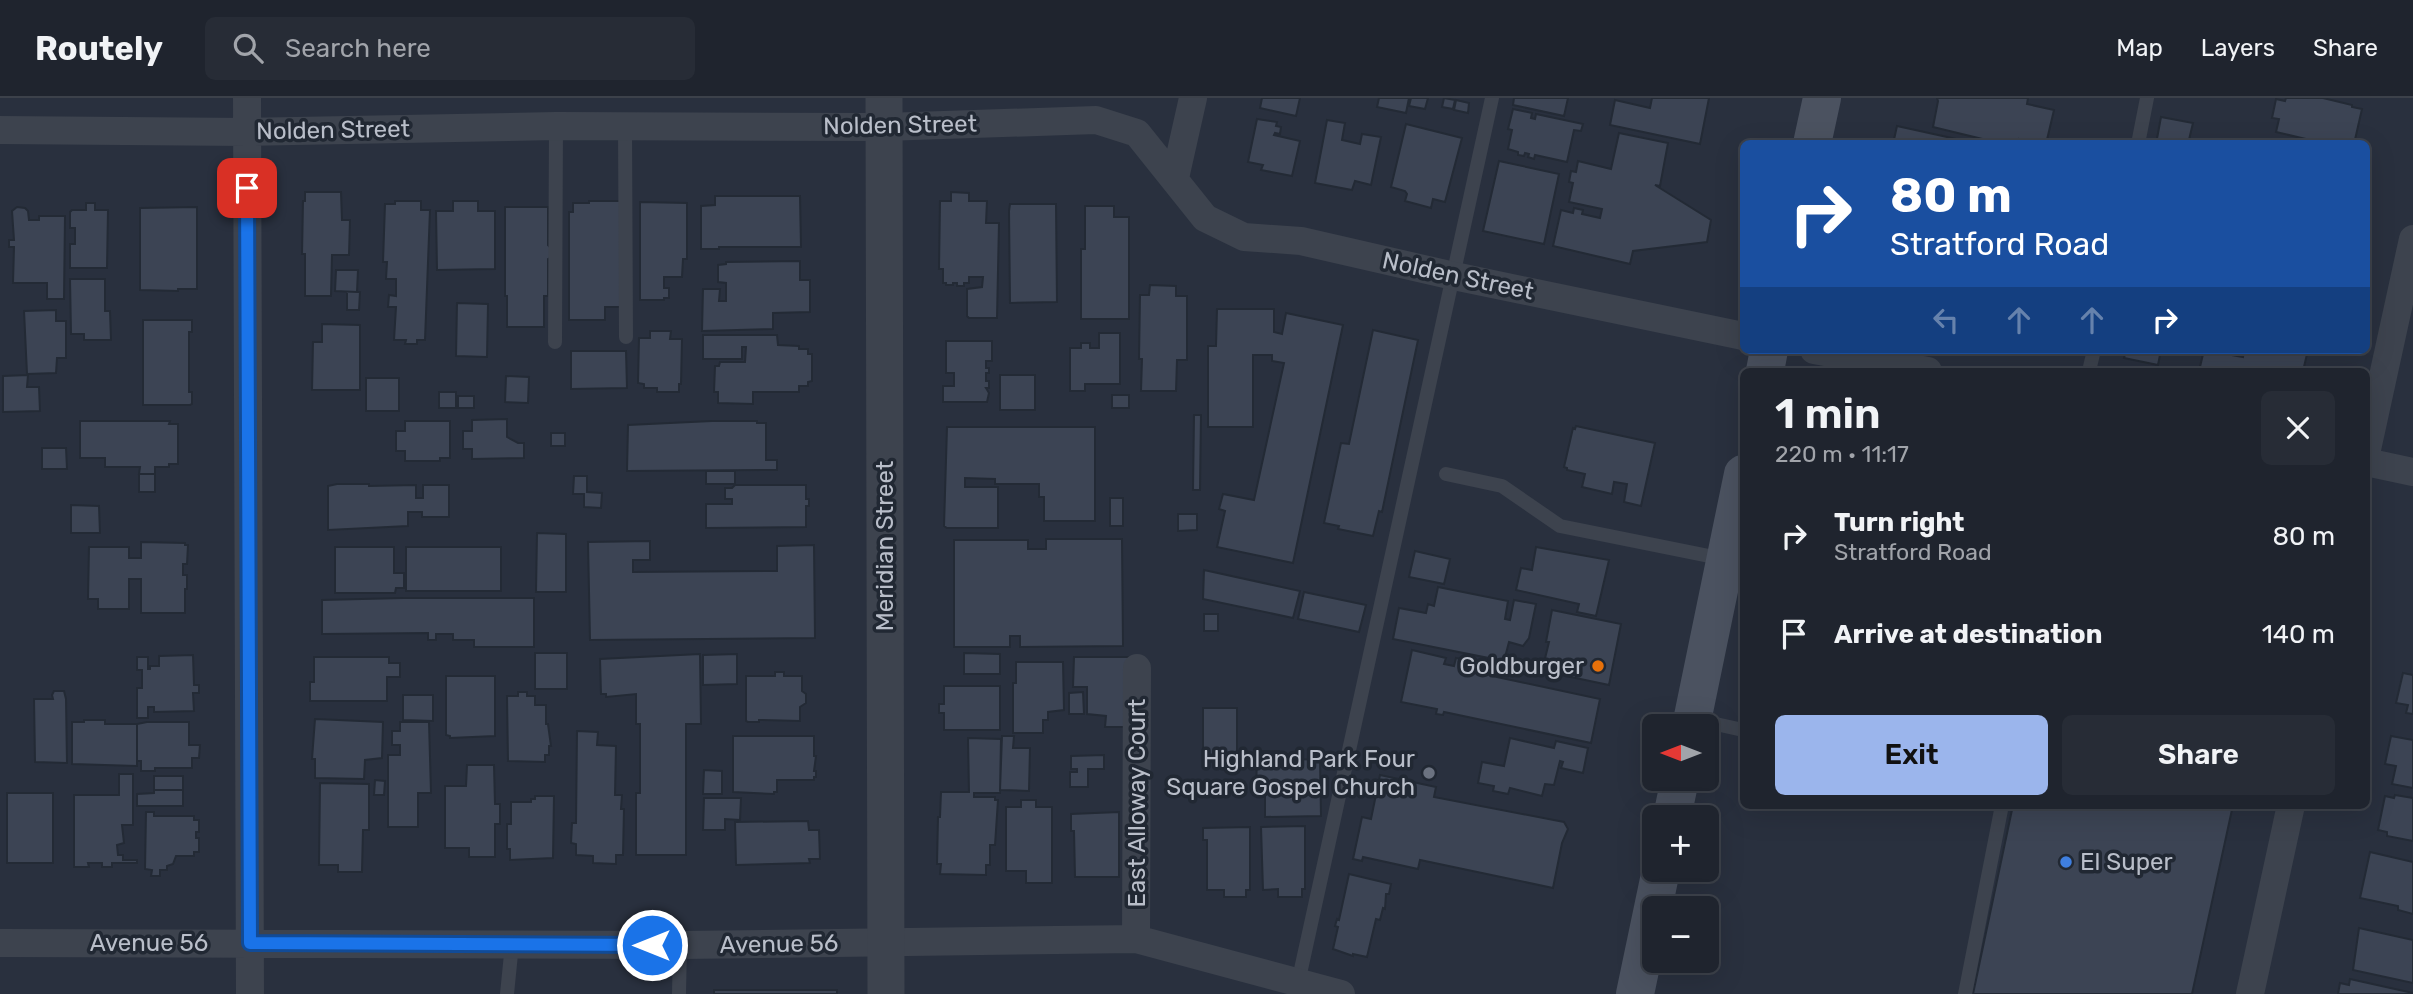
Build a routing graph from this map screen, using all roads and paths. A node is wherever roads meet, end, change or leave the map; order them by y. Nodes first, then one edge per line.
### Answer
1 (247, 98) edge
2 (1192, 98) edge
3 (1492, 98) edge
4 (1822, 98) edge
5 (2147, 98) edge
6 (884, 112) edge
7 (556, 126) junction
8 (625, 126) junction
9 (0, 130) edge
10 (247, 132) junction
11 (1813, 140) edge
12 (2139, 140) edge
13 (1175, 178) junction
14 (2413, 239) edge
15 (1454, 276) junction
16 (1740, 335) edge
17 (626, 337) dead end
18 (555, 342) dead end
19 (1836, 354) edge
20 (1912, 368) edge
21 (2370, 436) edge
22 (2370, 463) edge
23 (2413, 472) edge
24 (1446, 474) dead end
25 (1740, 488) edge
26 (1725, 559) junction
27 (1137, 668) dead end
28 (1693, 714) edge
29 (1719, 727) edge
30 (1740, 730) edge
31 (2001, 809) edge
32 (2290, 809) edge
33 (1658, 882) edge
34 (1136, 939) junction
35 (886, 942) junction
36 (0, 943) edge
37 (250, 943) junction
38 (512, 944) junction
39 (680, 945) junction
40 (1297, 983) junction
41 (250, 994) edge
42 (507, 994) edge
43 (679, 994) edge
44 (886, 994) edge
45 (1341, 994) edge
46 (1635, 994) edge
47 (1965, 994) edge
48 (2250, 994) edge

1 - 10 street
2 - 13 street
3 - 15 lane
4 - 11 main road
5 - 12 lane
6 - 8 street, Nolden Street
6 - 13 street, Nolden Street
6 - 35 street, Meridian Street
7 - 8 street, Nolden Street
7 - 10 street, Nolden Street
7 - 18 lane
8 - 17 lane
9 - 10 street, Nolden Street
10 - 37 street
13 - 15 street, Nolden Street
14 - 21 street
15 - 16 street, Nolden Street
15 - 40 lane
19 - 20 street
22 - 23 street
24 - 26 lane
25 - 26 main road
26 - 28 main road
27 - 34 street, East Alloway Court
29 - 30 lane
31 - 47 lane
32 - 48 street
33 - 46 main road
34 - 35 street, Avenue 56
34 - 40 street, Avenue 56
35 - 39 street, Avenue 56
35 - 44 street, Meridian Street
36 - 37 street, Avenue 56
37 - 38 street, Avenue 56
37 - 41 street
38 - 39 street, Avenue 56
38 - 42 lane
39 - 43 lane
40 - 45 street, Avenue 56

